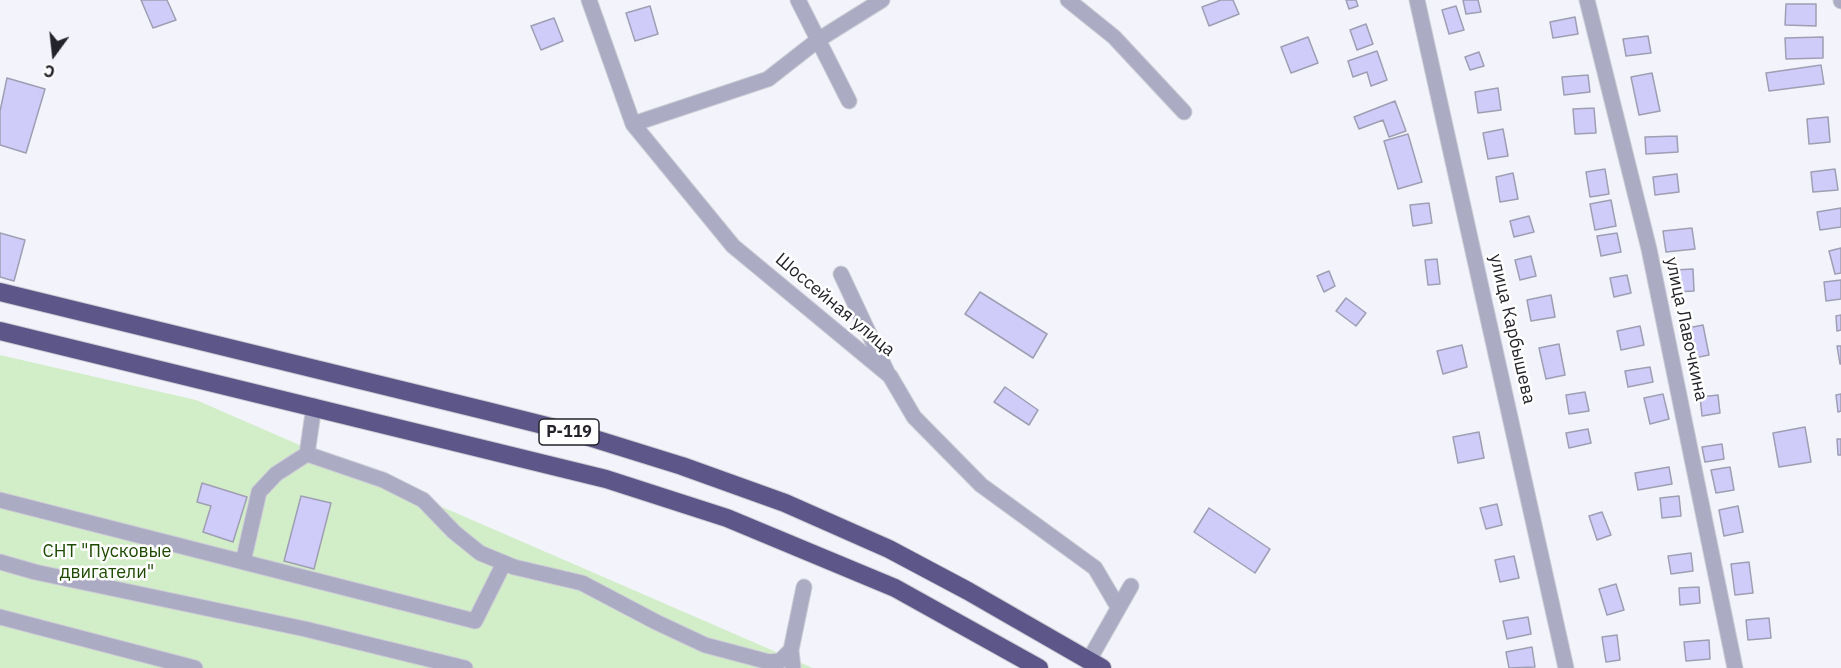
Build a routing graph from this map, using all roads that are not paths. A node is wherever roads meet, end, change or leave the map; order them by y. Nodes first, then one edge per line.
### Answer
1 (589, 0) edge
2 (798, 0) edge
3 (882, 0) edge
4 (1068, 0) edge
5 (1417, 0) edge
6 (1587, 0) edge
7 (818, 40) junction
8 (849, 101) dead end
9 (1184, 111) dead end
10 (633, 124) junction
11 (841, 274) dead end
12 (0, 292) edge
13 (0, 331) edge
14 (890, 376) junction
15 (314, 406) junction
16 (307, 454) junction
17 (0, 500) edge
18 (0, 562) edge
19 (243, 562) junction
20 (504, 563) junction
21 (1131, 586) dead end
22 (804, 587) dead end
23 (1118, 606) junction
24 (0, 616) edge
25 (791, 650) junction
26 (1096, 664) edge
27 (195, 668) edge
28 (465, 668) edge
29 (794, 668) edge
30 (1039, 668) edge
31 (1566, 668) edge
32 (1735, 668) edge

1 - 10 street, Шоссейная улица
2 - 7 street
3 - 7 street
4 - 9 street
5 - 31 street, улица Карбышева
6 - 32 street, улица Лавочкина
7 - 8 street
7 - 10 street
10 - 14 street, Шоссейная улица
11 - 14 street
12 - 26 highway, Р-119
13 - 15 highway, Р-119
14 - 23 street, Шоссейная улица
15 - 16 street
15 - 30 highway, Р-119
16 - 19 street
16 - 20 street
17 - 19 street
18 - 28 street
19 - 20 street
20 - 25 street
21 - 23 street
22 - 25 street
23 - 26 street
24 - 27 street
25 - 29 street

